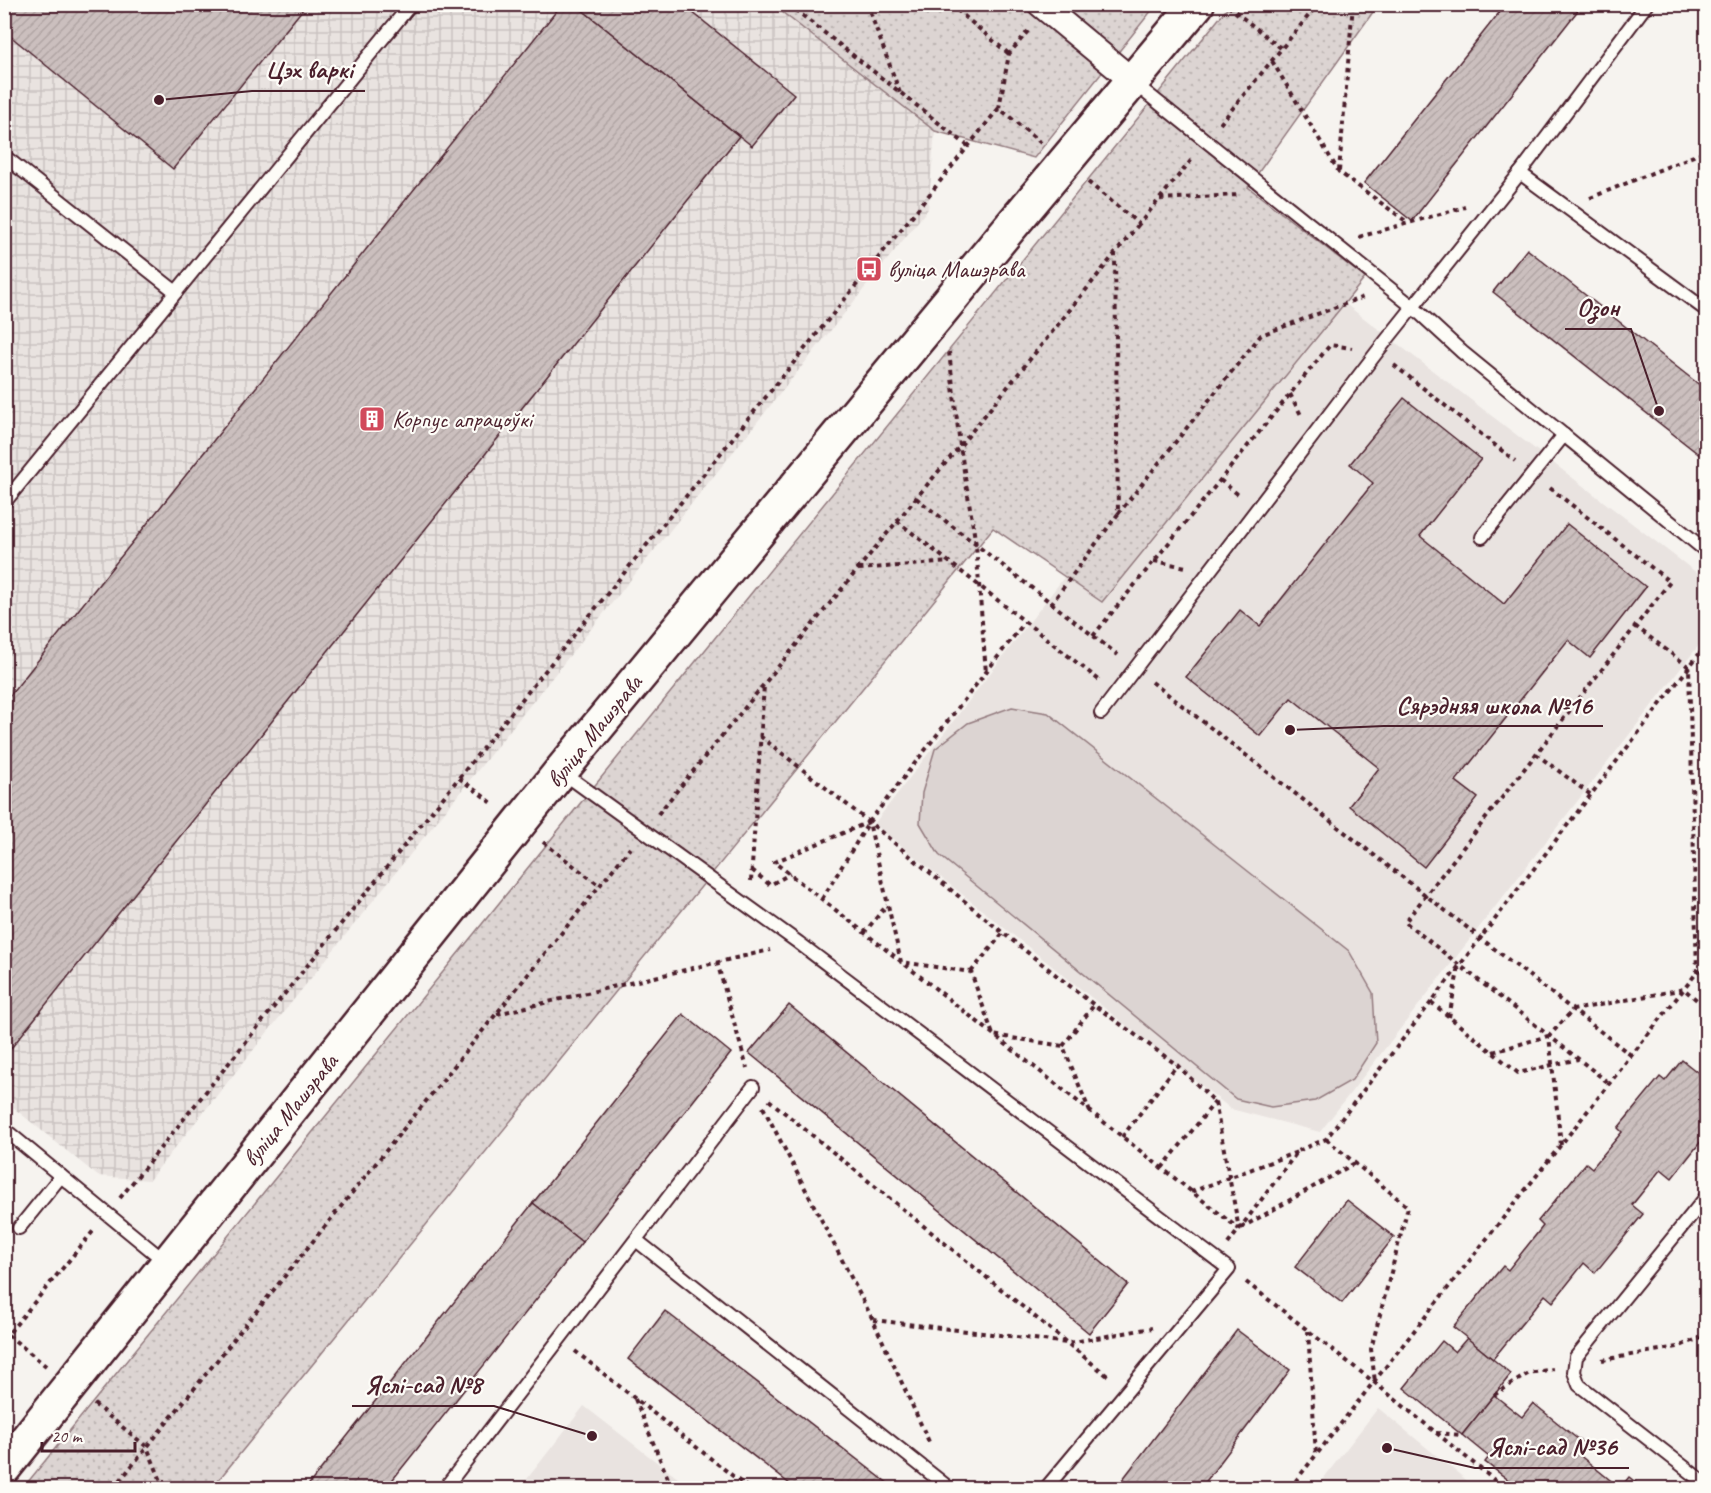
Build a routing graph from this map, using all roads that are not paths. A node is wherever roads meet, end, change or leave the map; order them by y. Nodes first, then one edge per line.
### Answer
1 (411, 4) edge
2 (1040, 4) edge
3 (1197, 4) edge
4 (1647, 4) edge
5 (1133, 81) junction
6 (4, 156) edge
7 (1520, 173) junction
8 (176, 292) junction
9 (1704, 302) edge
10 (1413, 307) junction
11 (1564, 435) junction
12 (4, 503) edge
13 (1482, 537) dead end
14 (1707, 551) edge
15 (1101, 714) dead end
16 (561, 771) junction
17 (753, 1087) road end
18 (4, 1129) edge
19 (61, 1176) junction
20 (1707, 1197) edge
21 (19, 1228) dead end
22 (636, 1240) junction
23 (168, 1263) junction
24 (4, 1468) edge
25 (1707, 1484) edge
26 (445, 1488) edge
27 (949, 1488) edge
28 (1046, 1488) edge

1 - 8 lane
2 - 5 street
3 - 5 street, вуліца Машэрава
4 - 7 lane
5 - 10 lane
5 - 16 street, вуліца Машэрава
6 - 8 lane
7 - 9 lane
7 - 10 lane
8 - 12 lane
10 - 11 lane
10 - 15 lane
11 - 13 lane
11 - 14 lane
16 - 23 street, вуліца Машэрава
16 - 28 lane
17 - 22 lane
18 - 19 lane
19 - 21 lane
19 - 23 lane
20 - 25 lane
22 - 26 lane
22 - 27 lane
23 - 24 street, вуліца Машэрава

